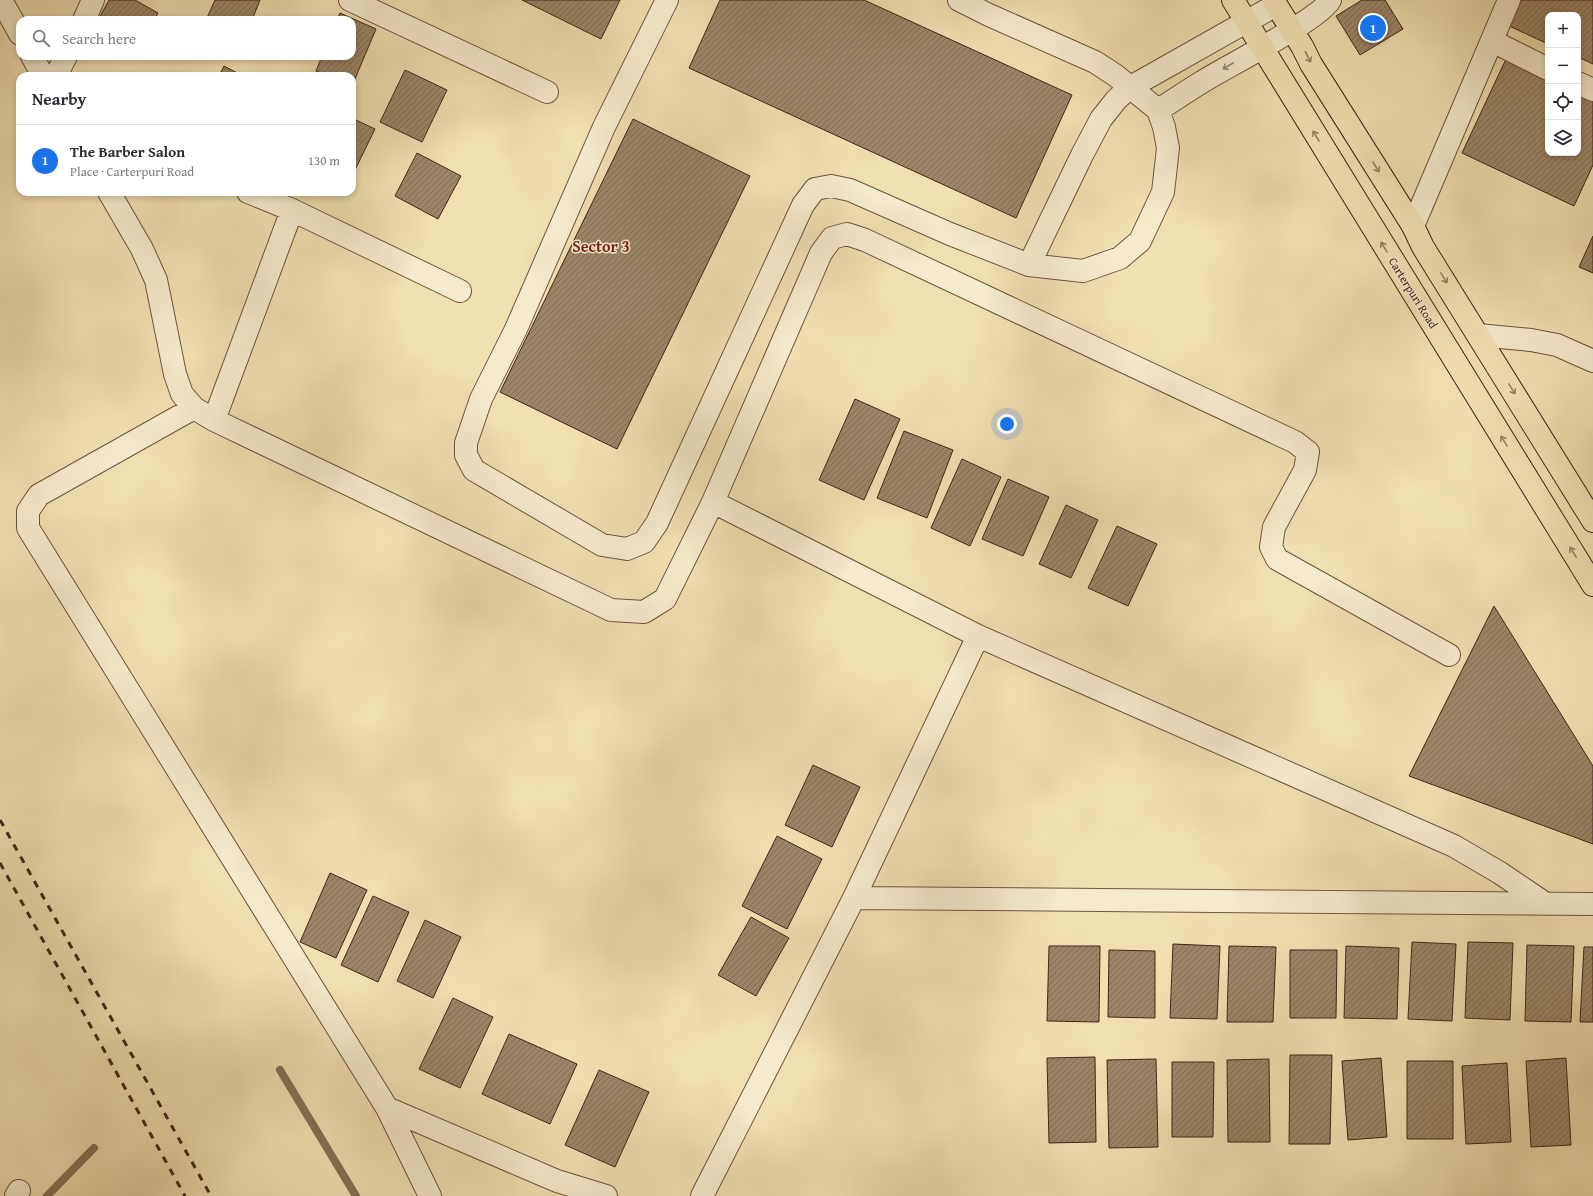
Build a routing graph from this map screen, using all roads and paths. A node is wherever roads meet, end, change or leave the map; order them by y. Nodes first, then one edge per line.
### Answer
1 (1, 0) edge
2 (93, 0) edge
3 (350, 0) edge
4 (667, 0) edge
5 (959, 0) edge
6 (1233, 0) edge
7 (1330, 0) edge
8 (1509, 0) edge
9 (1274, 2) edge
10 (86, 16) edge
11 (1246, 21) junction
12 (16, 27) edge
13 (1291, 30) junction
14 (1492, 41) junction
15 (1262, 47) junction
16 (34, 60) edge
17 (64, 60) edge
18 (1545, 68) edge
19 (41, 72) edge
20 (58, 72) edge
21 (1580, 84) edge
22 (1129, 88) junction
23 (1593, 90) edge
24 (547, 92) dead end
25 (1158, 110) junction
26 (111, 196) edge
27 (258, 196) edge
28 (292, 210) junction
29 (1413, 226) junction
30 (1029, 264) junction
31 (460, 291) dead end
32 (1478, 335) junction
33 (1593, 361) edge
34 (194, 408) junction
35 (214, 420) junction
36 (713, 502) junction
37 (1593, 521) edge
38 (1593, 585) edge
39 (978, 636) junction
40 (1449, 655) dead end
41 (854, 898) junction
42 (1546, 904) junction
43 (1593, 904) edge
44 (387, 1108) junction
45 (430, 1196) edge
46 (606, 1196) edge
47 (702, 1196) edge

1 - 12 street
2 - 10 street
3 - 24 street
4 - 30 street
5 - 22 street
6 - 11 main road, Carterpuri Road
7 - 13 street
8 - 14 street
9 - 11 street
9 - 13 main road
11 - 15 main road, Carterpuri Road
11 - 22 street
13 - 15 street
13 -> 29 main road
14 - 18 street
14 - 29 street
15 -> 25 street
38 -> 15 main road, Carterpuri Road
16 - 19 street
17 - 20 street
21 - 23 street
22 - 25 street
22 - 30 street
25 - 30 street
26 - 34 street
27 - 28 street
28 - 31 street
28 - 35 street
29 -> 32 main road
32 - 33 street
32 -> 37 main road
34 - 35 street
34 - 44 street
35 - 36 street
36 - 39 street
36 - 40 street
39 - 41 street
39 - 42 street
41 - 42 street
41 - 47 street
42 - 43 street
44 - 45 street
44 - 46 street

